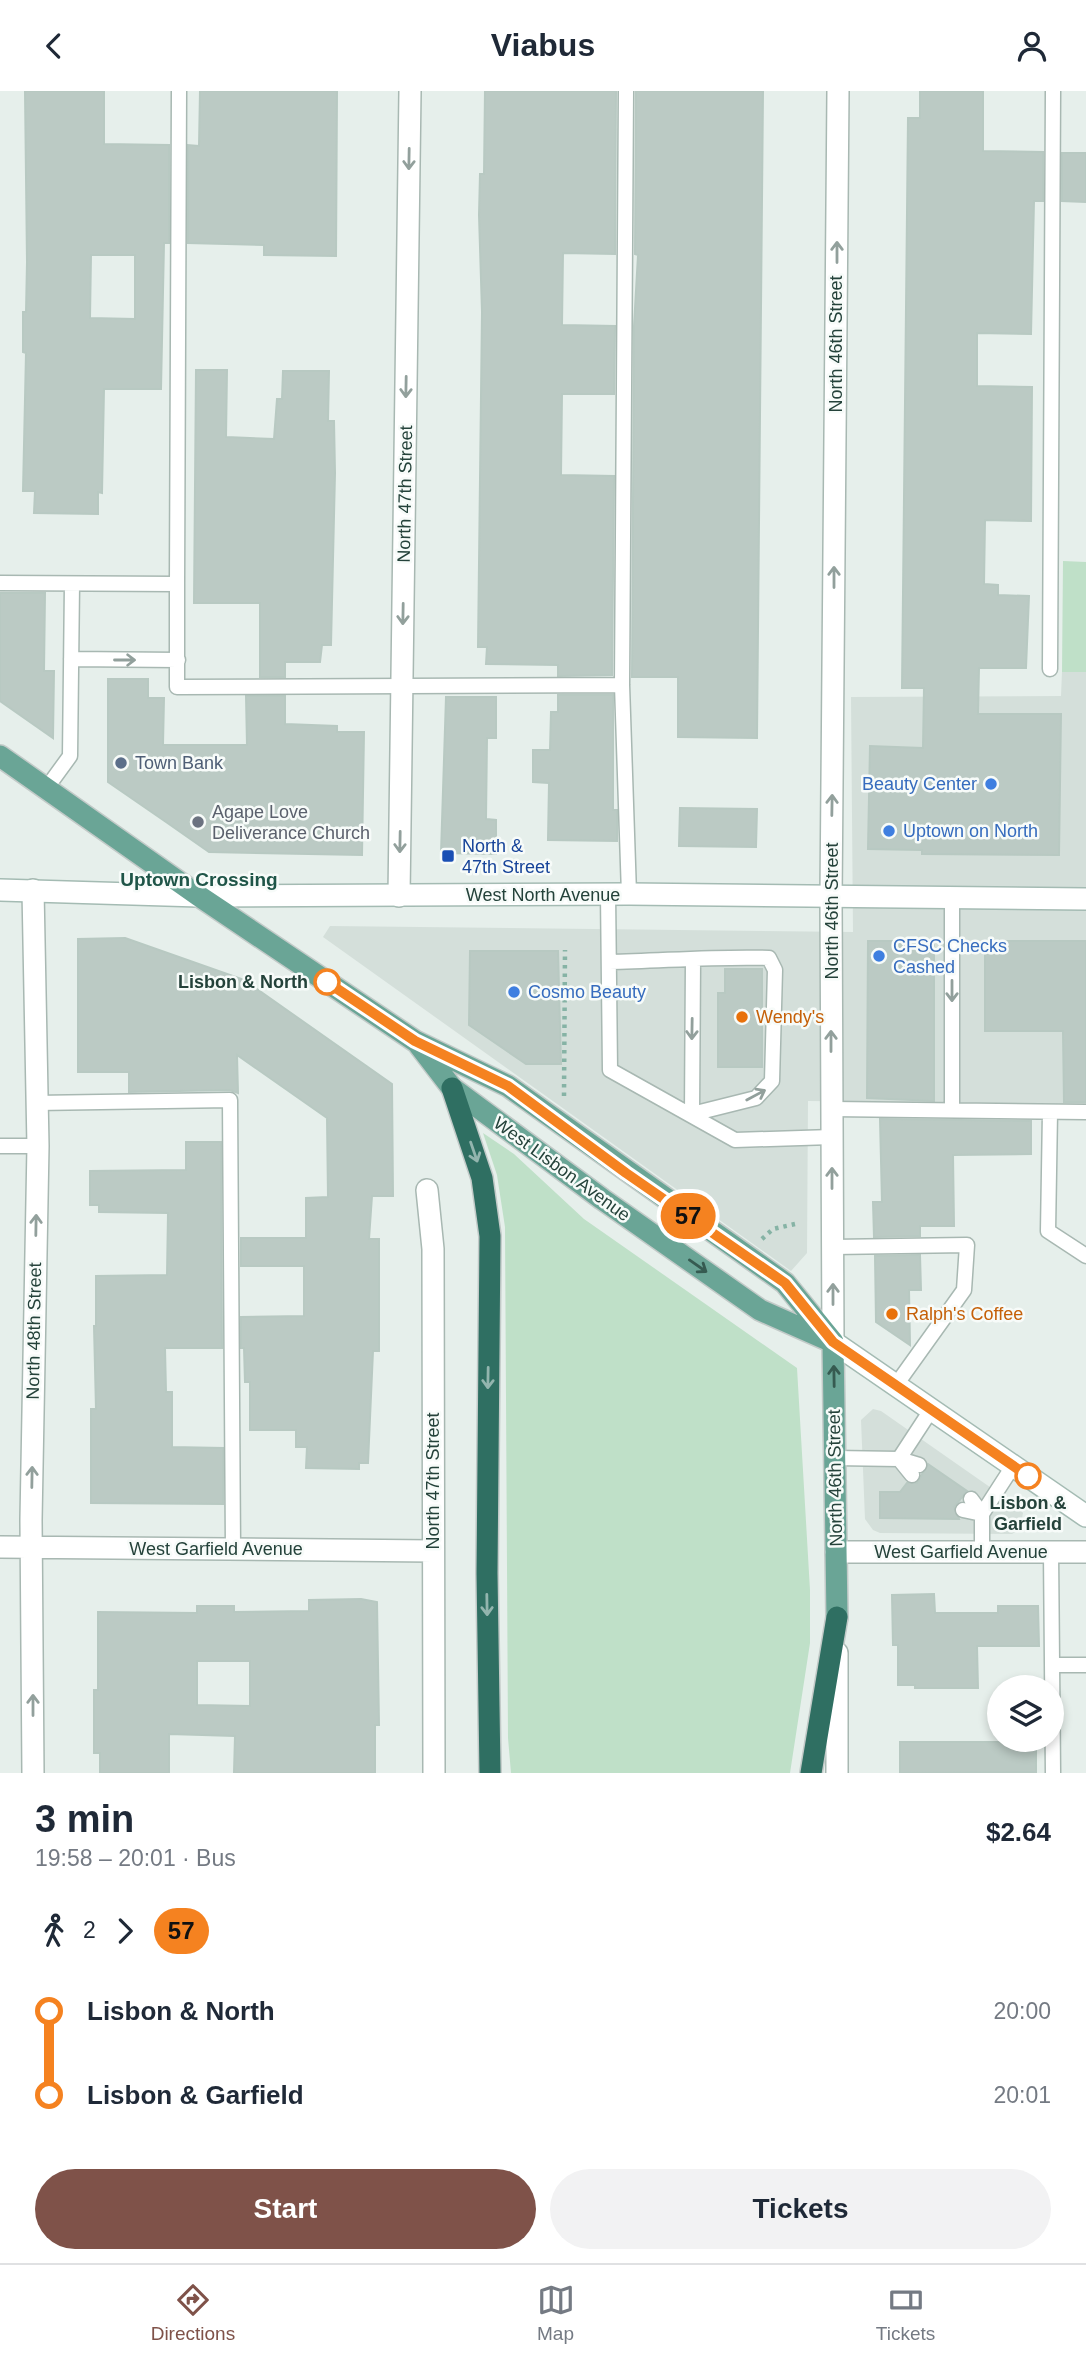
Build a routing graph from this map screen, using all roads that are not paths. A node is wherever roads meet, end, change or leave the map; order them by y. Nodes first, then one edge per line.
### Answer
1 (179, 91) edge
2 (410, 91) edge
3 (626, 91) edge
4 (838, 91) edge
5 (1053, 91) edge
6 (0, 583) edge
7 (72, 584) junction
8 (177, 584) junction
9 (71, 659) junction
10 (178, 660) junction
11 (1050, 670) dead end
12 (622, 685) junction
13 (402, 687) junction
14 (0, 756) edge
15 (46, 789) junction
16 (0, 890) edge
17 (33, 890) junction
18 (618, 894) junction
19 (199, 896) junction
20 (399, 896) junction
21 (831, 898) junction
22 (952, 898) junction
23 (1086, 899) edge
24 (693, 961) junction
25 (609, 962) junction
26 (415, 1041) junction
27 (452, 1088) junction
28 (832, 1109) junction
29 (952, 1110) junction
30 (37, 1112) junction
31 (1050, 1112) junction
32 (1086, 1112) edge
33 (692, 1114) junction
34 (832, 1137) junction
35 (0, 1146) edge
36 (38, 1146) junction
37 (427, 1190) dead end
38 (833, 1247) junction
39 (1086, 1256) edge
40 (833, 1342) junction
41 (896, 1385) junction
42 (931, 1410) junction
43 (835, 1458) junction
44 (899, 1459) junction
45 (1013, 1466) junction
46 (915, 1470) dead end
47 (967, 1504) dead end
48 (982, 1514) junction
49 (1086, 1516) edge
50 (0, 1547) edge
51 (32, 1549) junction
52 (233, 1549) junction
53 (433, 1551) junction
54 (836, 1552) junction
55 (982, 1552) junction
56 (1051, 1552) junction
57 (1086, 1552) edge
58 (837, 1617) junction
59 (1052, 1665) junction
60 (1086, 1665) edge
61 (33, 1773) edge
62 (434, 1773) edge
63 (490, 1773) edge
64 (811, 1773) edge
65 (837, 1773) edge
66 (1053, 1773) edge

1 - 8 lane
2 -> 13 street, North 47th Street
3 - 12 lane
21 -> 4 street, North 46th Street
5 - 11 lane
6 - 7 lane
7 - 8 lane
7 - 9 lane
8 - 10 lane
9 -> 10 lane
9 - 15 lane
10 - 13 lane
12 - 13 lane
12 - 18 lane
13 -> 20 street, North 47th Street
14 - 15 main road, West Lisbon Avenue
15 - 19 main road, West Lisbon Avenue
16 - 17 street, West North Avenue
17 - 19 street, West North Avenue
17 - 30 street, North 48th Street
18 - 20 street, West North Avenue
18 - 21 street, West North Avenue
18 - 25 lane
19 - 20 street, West North Avenue
19 - 26 main road, West Lisbon Avenue
21 - 22 street, West North Avenue
28 -> 21 street, North 46th Street
22 - 23 street, West North Avenue
22 -> 29 lane
24 - 25 lane
24 -> 33 lane
33 -> 24 lane
25 - 33 lane
26 - 27 main road, West Lisbon Avenue
26 - 40 main road, West Lisbon Avenue
27 -> 40 main road, West Lisbon Avenue
27 -> 63 highway
28 - 29 lane
28 - 34 street, North 46th Street
29 - 31 lane
30 - 36 street, North 48th Street
30 - 52 lane
31 - 32 lane
31 - 39 lane
33 - 34 lane
38 -> 34 street, North 46th Street
35 - 36 lane
51 -> 36 street, North 48th Street
37 - 53 street, North 47th Street
40 -> 38 street, North 46th Street
38 - 41 lane
40 - 41 street, West Lisbon Avenue
43 -> 40 main road, North 46th Street
41 - 42 street, West Lisbon Avenue
42 - 44 lane
42 - 45 street, West Lisbon Avenue
43 - 44 lane
43 - 54 main road, North 46th Street
44 - 46 lane
45 - 48 lane
45 - 49 street, West Lisbon Avenue
47 - 48 lane
48 - 55 lane
50 - 51 street, West Garfield Avenue
51 - 52 street, West Garfield Avenue
61 -> 51 street, North 48th Street
52 - 53 street, West Garfield Avenue
53 - 62 street, North 47th Street
54 - 55 street, West Garfield Avenue
54 - 58 main road, North 46th Street
55 - 56 street, West Garfield Avenue
56 - 57 street, West Garfield Avenue
56 - 59 lane
58 - 64 highway
58 - 65 street, North 46th Street
59 - 60 lane
59 - 66 lane

